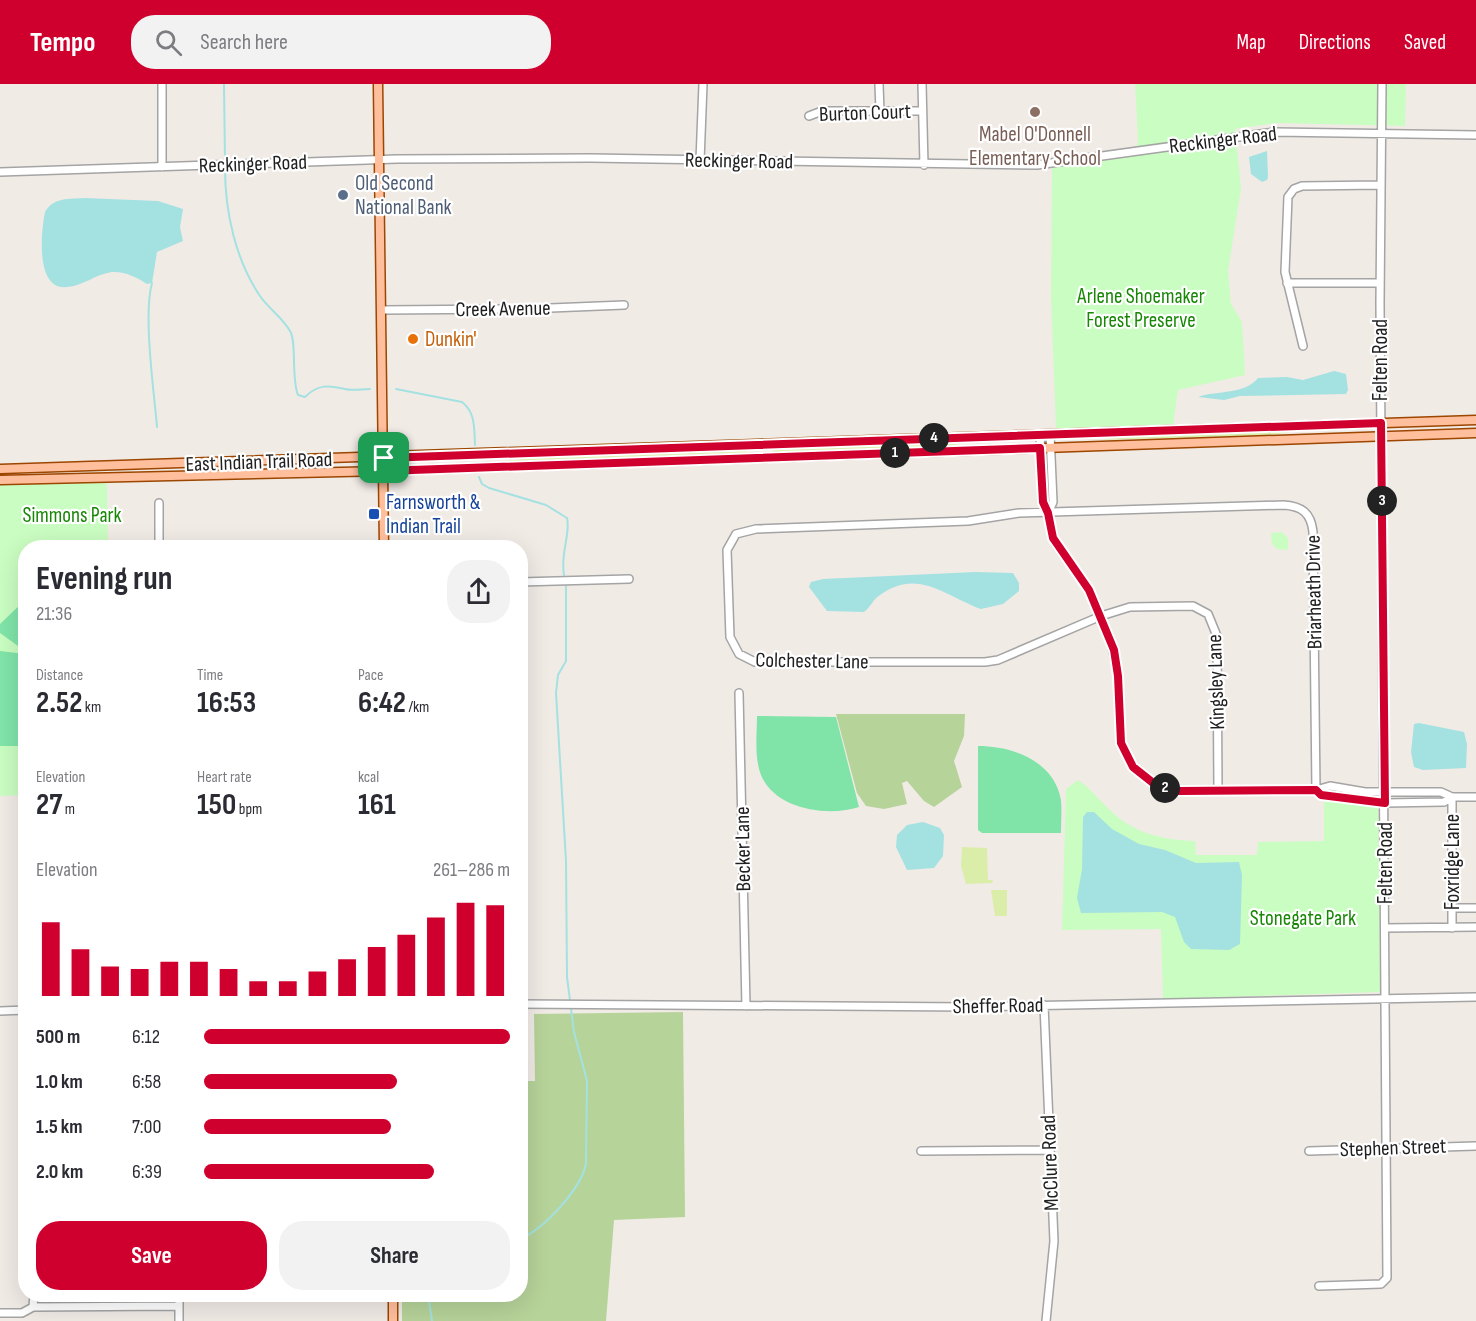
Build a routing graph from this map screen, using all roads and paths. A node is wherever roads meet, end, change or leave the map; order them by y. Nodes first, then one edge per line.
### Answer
1 (162, 84) edge
2 (378, 84) edge
3 (703, 84) edge
4 (879, 84) edge
5 (922, 84) edge
6 (1382, 84) edge
7 (922, 111) junction
8 (880, 112) junction
9 (809, 116) dead end
10 (1380, 132) junction
11 (1476, 135) edge
12 (379, 159) junction
13 (700, 161) junction
14 (924, 165) junction
15 (162, 167) junction
16 (0, 172) edge
17 (1380, 184) junction
18 (1287, 283) junction
19 (1380, 284) junction
20 (624, 305) dead end
21 (382, 310) junction
22 (1303, 346) dead end
23 (1476, 420) edge
24 (1381, 423) junction
25 (1476, 433) edge
26 (1040, 434) junction
27 (1050, 434) junction
28 (1381, 436) junction
29 (759, 444) junction
30 (1051, 447) junction
31 (1040, 448) junction
32 (384, 458) junction
33 (760, 458) junction
34 (0, 469) edge
35 (384, 471) junction
36 (0, 480) edge
37 (159, 503) dead end
38 (1048, 513) junction
39 (159, 540) edge
40 (384, 540) edge
41 (629, 579) dead end
42 (528, 582) edge
43 (1101, 615) junction
44 (739, 693) dead end
45 (1316, 790) junction
46 (1218, 791) junction
47 (1385, 792) junction
48 (1452, 797) junction
49 (1476, 797) edge
50 (1385, 803) junction
51 (1452, 908) junction
52 (1476, 908) edge
53 (1476, 927) edge
54 (1385, 928) junction
55 (1452, 928) junction
56 (1476, 997) edge
57 (1386, 999) junction
58 (528, 1004) edge
59 (1044, 1005) junction
60 (746, 1006) junction
61 (18, 1010) edge
62 (0, 1011) edge
63 (1476, 1146) edge
64 (1387, 1149) junction
65 (1049, 1150) junction
66 (921, 1151) dead end
67 (1309, 1151) dead end
68 (1319, 1286) dead end
69 (33, 1302) edge
70 (178, 1302) edge
71 (393, 1302) edge
72 (178, 1306) junction
73 (33, 1307) junction
74 (0, 1313) edge
75 (179, 1321) edge
76 (393, 1321) edge
77 (1046, 1321) edge

1 - 15 street
2 - 12 main road
3 - 13 street
4 - 8 street
5 - 7 street
6 - 10 street, Felten Road
7 - 8 street, Burton Court
7 - 14 street
8 - 9 street, Burton Court
10 - 11 street, Reckinger Road
10 - 14 street, Reckinger Road
10 - 17 street, Felten Road
12 - 13 street, Reckinger Road
12 - 15 street, Reckinger Road
12 - 21 main road
13 - 14 street, Reckinger Road
15 - 16 street, Reckinger Road
17 - 18 street
17 - 19 street, Felten Road
18 - 19 street
18 - 22 street
19 - 24 street, Felten Road
20 - 21 street, Creek Avenue
21 - 32 main road
23 - 24 main road, East Indian Trail Road
24 - 27 main road, East Indian Trail Road
24 - 28 street, Felten Road
25 - 28 main road, East Indian Trail Road
26 - 27 main road, East Indian Trail Road
26 - 29 main road, East Indian Trail Road
26 - 31 street
27 - 30 street
28 - 30 main road, East Indian Trail Road
28 - 47 street, Felten Road
29 - 32 main road, East Indian Trail Road
29 - 33 main road
30 - 31 main road, East Indian Trail Road
30 - 38 street
31 - 33 main road, East Indian Trail Road
31 - 38 street
32 - 34 main road, East Indian Trail Road
32 - 35 main road
33 - 35 main road, East Indian Trail Road
35 - 36 main road, East Indian Trail Road
35 - 40 main road
37 - 39 street
38 - 43 street
38 - 43 street, Colchester Lane
38 - 45 street, Briarheath Drive
41 - 42 street
43 - 46 street
43 - 46 street, Kingsley Lane
44 - 60 street, Becker Lane
45 - 46 street
45 - 47 street
45 - 50 street
47 - 48 street
47 - 50 street, Felten Road
48 - 49 street
48 - 50 street
48 - 51 street, Foxridge Lane
50 - 54 street, Felten Road
51 - 52 street
51 - 55 street, Foxridge Lane
53 - 55 street
54 - 55 street
54 - 57 street, Felten Road
56 - 57 street, Sheffer Road
57 - 59 street, Sheffer Road
57 - 64 street, Felten Road
58 - 60 street, Sheffer Road
59 - 60 street, Sheffer Road
59 - 65 street, McClure Road
61 - 62 street
63 - 64 street, Stephen Street
64 - 67 street, Stephen Street
64 - 68 street, Felten Road
65 - 66 street
65 - 77 street, McClure Road
69 - 73 street
70 - 72 street
71 - 76 main road
72 - 73 street
72 - 75 street
73 - 74 street

